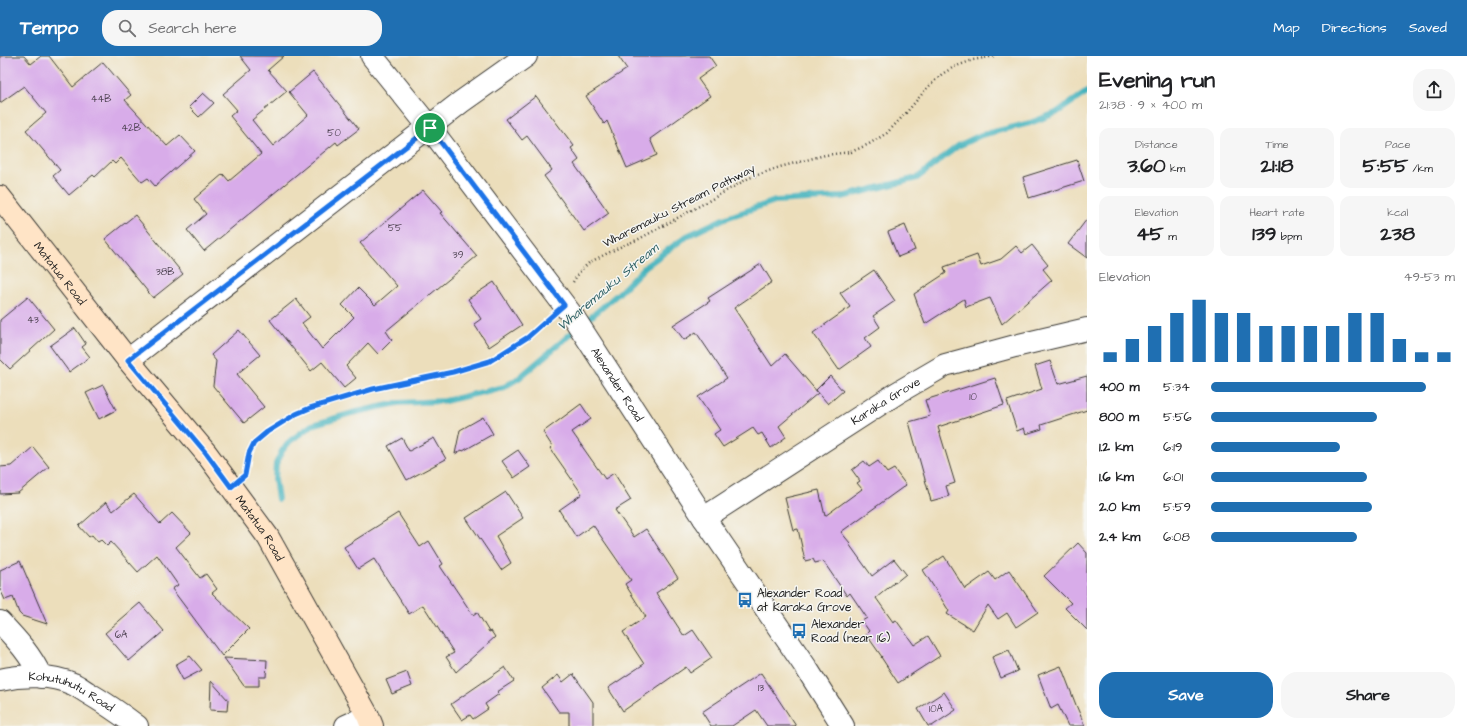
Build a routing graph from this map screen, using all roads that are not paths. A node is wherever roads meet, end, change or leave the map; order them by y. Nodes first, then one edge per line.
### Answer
1 (372, 56) edge
2 (526, 56) edge
3 (430, 128) junction
4 (0, 197) edge
5 (1087, 330) edge
6 (128, 360) junction
7 (704, 518) junction
8 (0, 622) edge
9 (41, 677) junction
10 (0, 680) edge
11 (370, 721) edge
12 (137, 726) edge
13 (346, 726) edge
14 (844, 726) edge

1 - 3 street, Alexander Road
2 - 3 street
3 - 6 street
3 - 7 street, Alexander Road
4 - 6 main road, Matatua Road
5 - 7 street, Karaka Grove
6 - 11 main road, Matatua Road
7 - 14 street, Alexander Road
8 - 9 street
9 - 10 street, Kohutuhutu Road
9 - 12 street, Kohutuhutu Road
11 - 13 street

